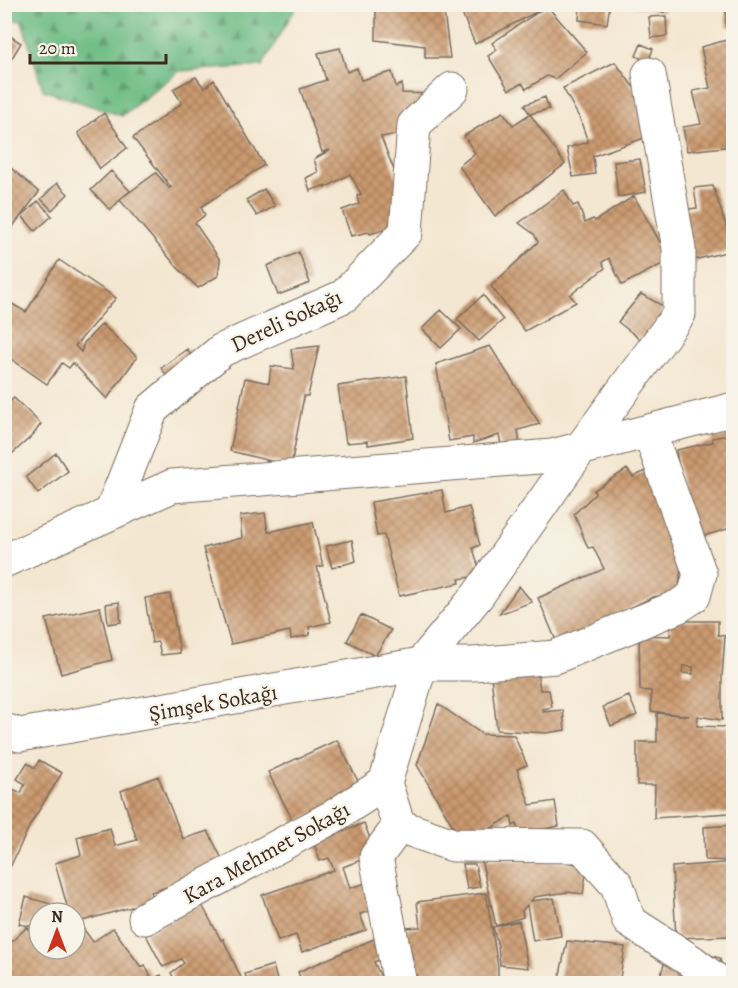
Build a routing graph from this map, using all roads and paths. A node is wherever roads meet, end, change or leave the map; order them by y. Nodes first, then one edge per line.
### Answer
1 (649, 74) dead end
2 (452, 89) dead end
3 (734, 409) edge
4 (649, 431) junction
5 (581, 448) junction
6 (111, 513) junction
7 (4, 561) edge
8 (421, 664) junction
9 (4, 730) edge
10 (385, 783) junction
11 (399, 826) junction
12 (145, 918) dead end
13 (400, 984) edge
14 (721, 984) edge

1 - 5 street
2 - 6 street, Dereli Sokağı
3 - 4 street
4 - 5 street
4 - 8 street, Şimşek Sokağı
5 - 6 street
5 - 8 street
6 - 7 street
8 - 9 street, Şimşek Sokağı
8 - 10 street
10 - 11 street
10 - 12 street, Kara Mehmet Sokağı
11 - 13 street
11 - 14 street

